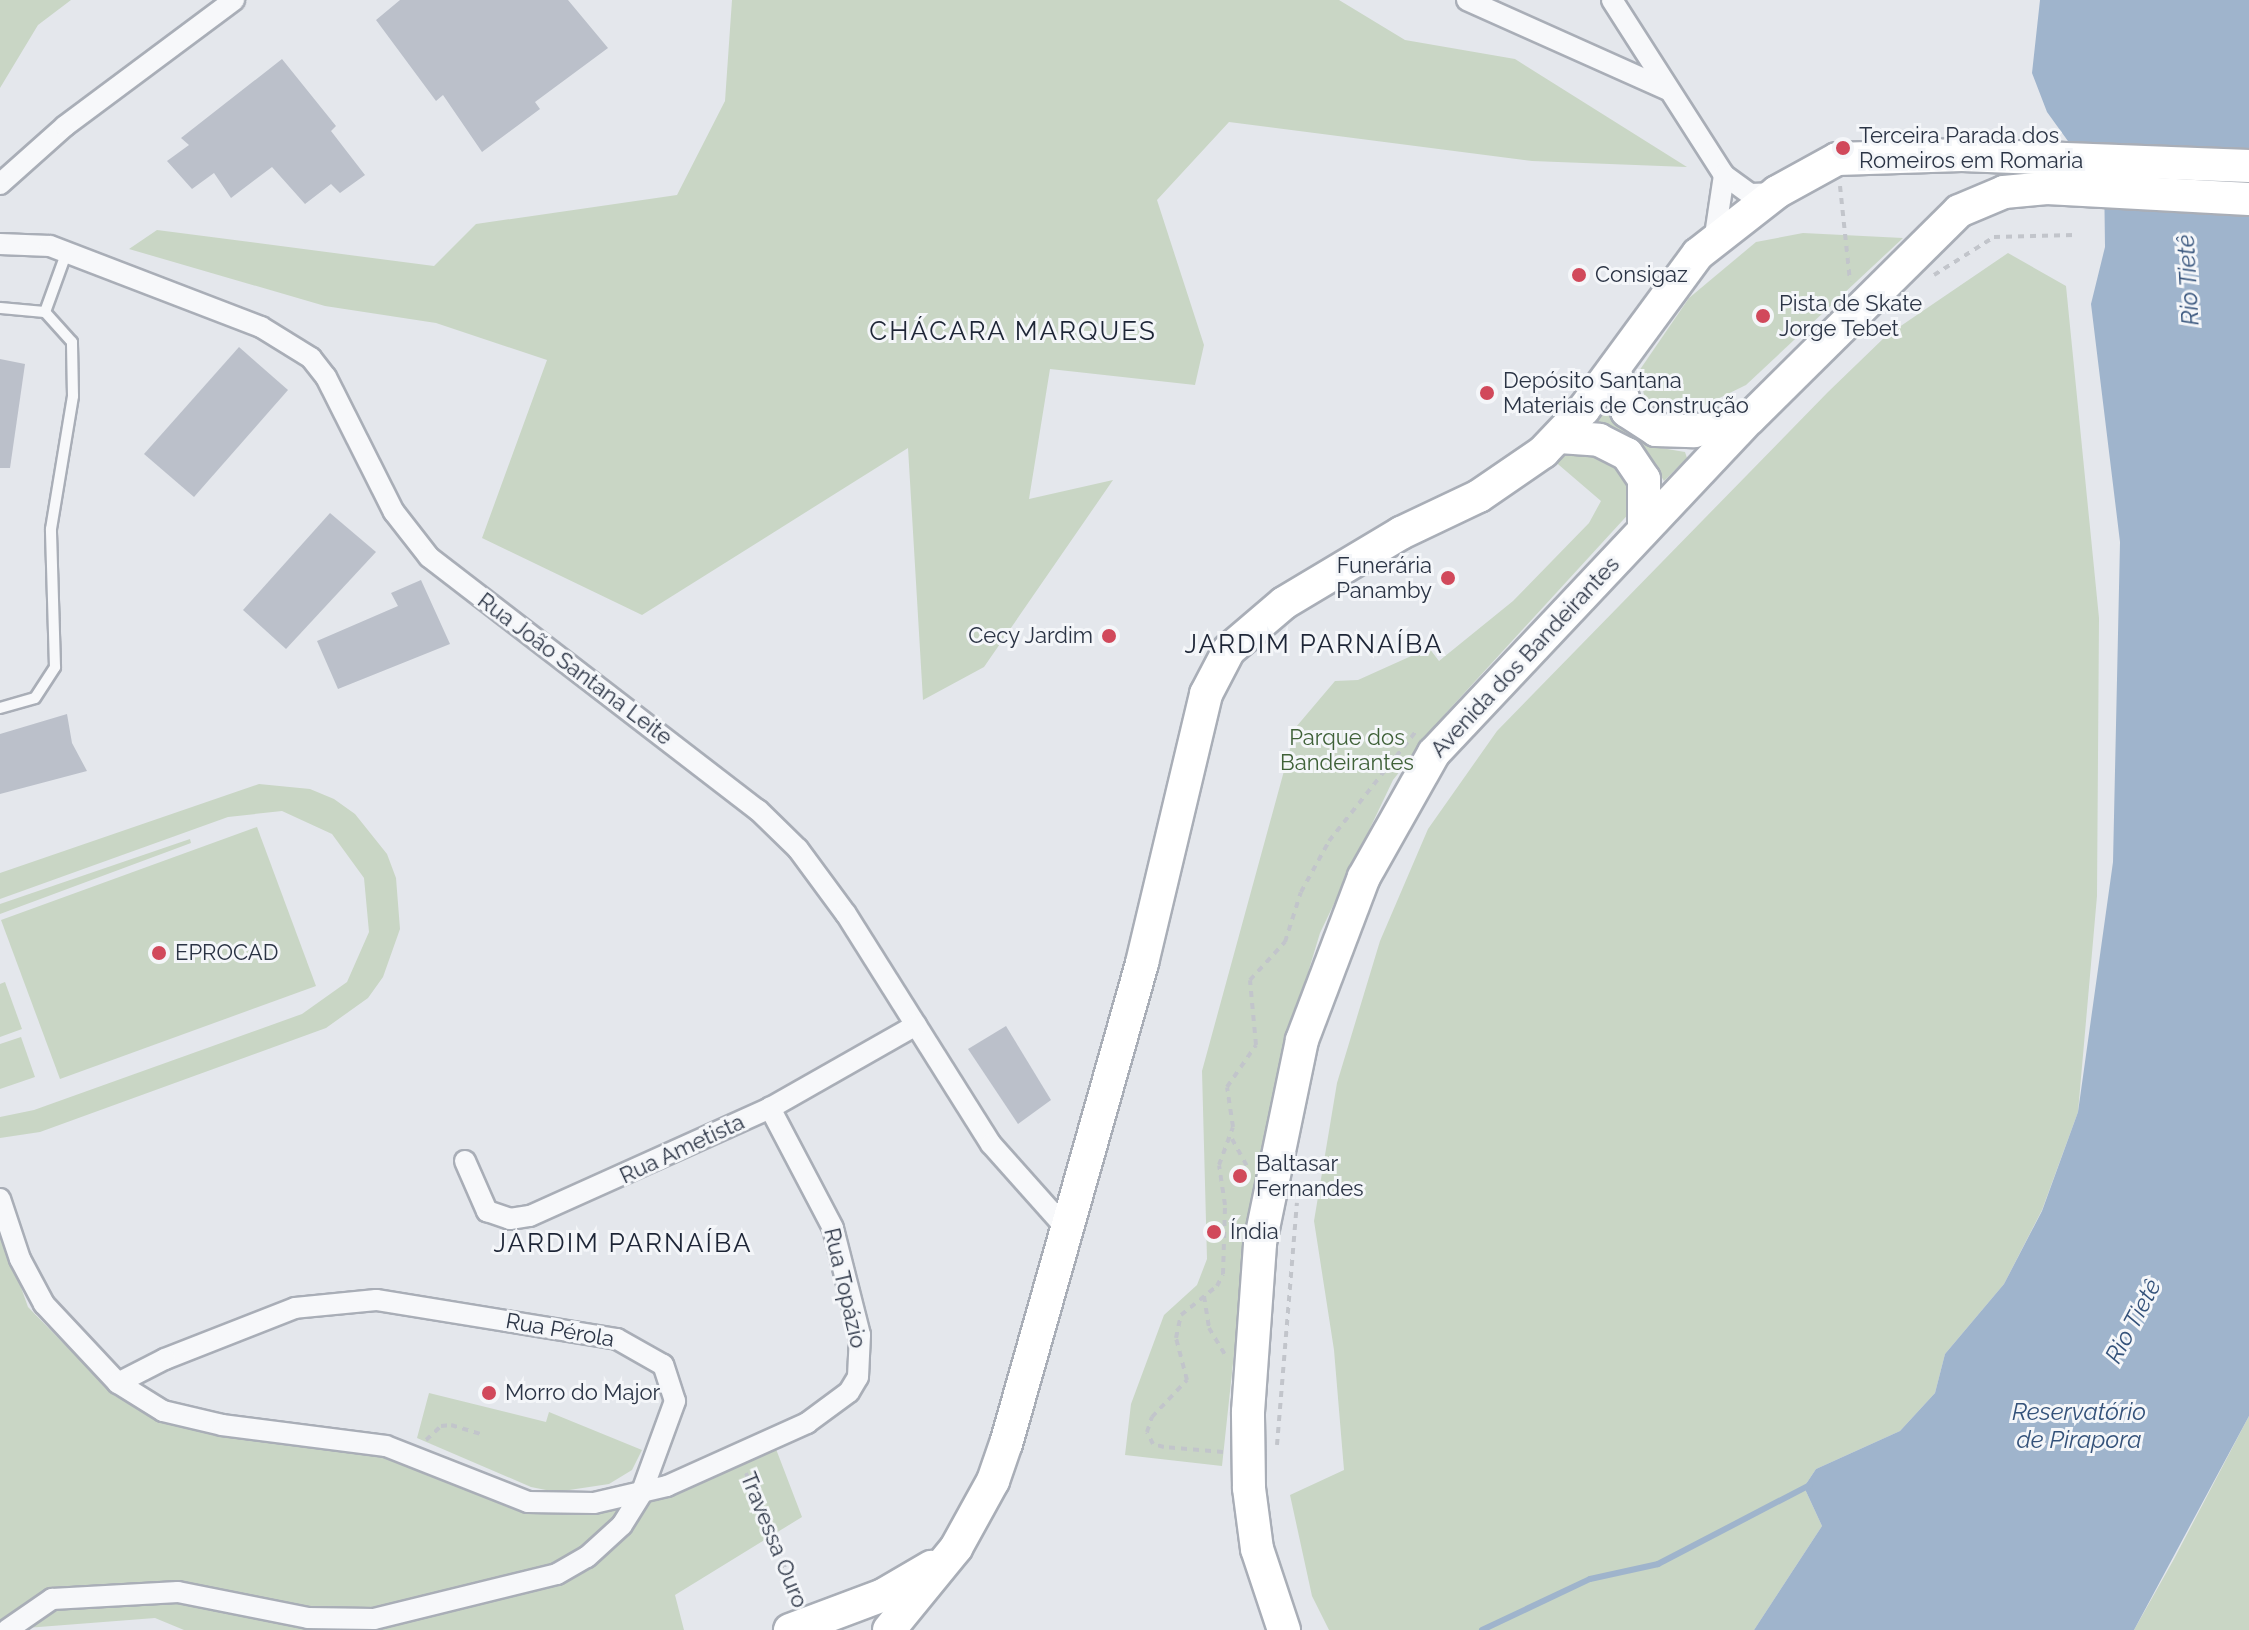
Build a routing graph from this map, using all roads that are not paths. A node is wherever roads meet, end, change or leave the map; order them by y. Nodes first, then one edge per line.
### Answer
1 (234, 0) edge
2 (1467, 0) edge
3 (1612, 0) edge
4 (1669, 91) junction
5 (2249, 166) edge
6 (2050, 174) junction
7 (1724, 175) junction
8 (0, 184) edge
9 (1777, 192) junction
10 (2249, 199) edge
11 (1714, 242) junction
12 (0, 244) edge
13 (66, 254) junction
14 (0, 308) edge
15 (45, 312) junction
16 (1614, 369) junction
17 (1750, 418) junction
18 (1560, 437) junction
19 (1644, 529) junction
20 (0, 708) edge
21 (916, 1025) junction
22 (770, 1108) junction
23 (465, 1161) dead end
24 (0, 1199) edge
25 (1065, 1227) junction
26 (118, 1383) junction
27 (641, 1494) junction
28 (956, 1548) junction
29 (799, 1627) edge
30 (7, 1630) edge
31 (889, 1630) edge
32 (1284, 1630) edge

1 - 8 street
2 - 4 street
3 - 4 street
4 - 7 street
5 - 6 main road
6 - 9 main road
6 - 10 main road
6 - 17 main road, Avenida dos Bandeirantes
7 - 9 street
7 - 11 street
9 - 11 main road
11 - 16 main road
12 - 13 street, Rua João Santana Leite
13 - 15 lane
13 - 21 street, Rua João Santana Leite
14 - 15 lane
15 - 20 lane
16 - 17 main road
16 - 18 main road
17 - 19 main road, Avenida dos Bandeirantes
18 - 19 main road
18 - 25 main road
19 - 32 main road, Avenida dos Bandeirantes
21 - 22 street, Rua Ametista
21 - 25 street, Rua João Santana Leite
22 - 23 street, Rua Ametista
22 - 27 street, Rua Topázio
24 - 26 street
25 - 28 main road
26 - 27 street
26 - 27 street, Rua Pérola
27 - 30 street, Rua Pérola
28 - 29 main road
28 - 31 main road

